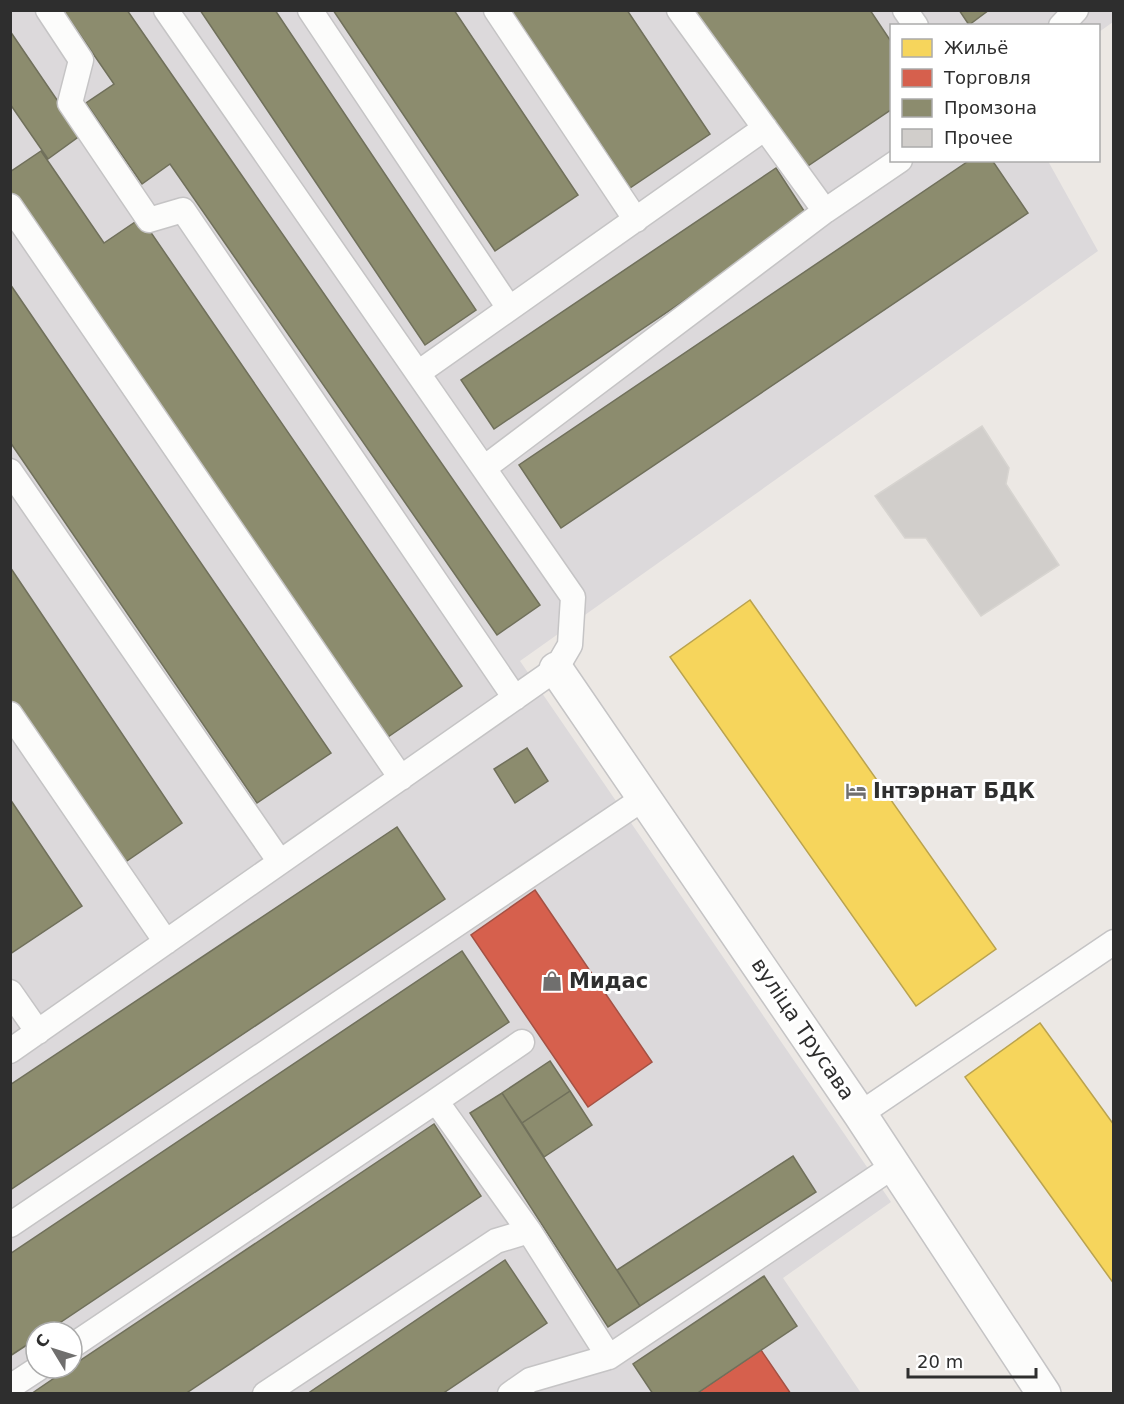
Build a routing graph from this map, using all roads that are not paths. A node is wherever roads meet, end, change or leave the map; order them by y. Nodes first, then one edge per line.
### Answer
1 (48, 10) edge
2 (166, 10) edge
3 (310, 10) edge
4 (496, 10) edge
5 (679, 10) edge
6 (905, 10) edge
7 (1076, 10) edge
8 (915, 24) edge
9 (1062, 24) edge
10 (765, 128) junction
11 (897, 162) edge
12 (10, 206) edge
13 (825, 211) junction
14 (636, 220) junction
15 (509, 308) junction
16 (418, 373) junction
17 (484, 468) junction
18 (10, 471) edge
19 (556, 669) junction
20 (515, 698) junction
21 (10, 714) edge
22 (401, 778) junction
23 (644, 798) junction
24 (280, 862) junction
25 (166, 942) junction
26 (1113, 942) edge
27 (10, 992) edge
28 (38, 1032) junction
29 (522, 1042) dead end
30 (10, 1051) edge
31 (436, 1101) junction
32 (860, 1114) junction
33 (895, 1165) junction
34 (10, 1225) edge
35 (529, 1231) junction
36 (84, 1338) edge
37 (609, 1357) junction
38 (24, 1378) edge
39 (10, 1387) edge
40 (265, 1394) edge
41 (510, 1394) edge
42 (1044, 1394) edge

1 - 20 lane
2 - 16 lane
3 - 15 lane
4 - 14 lane
5 - 10 lane
6 - 8 lane
7 - 9 lane
10 - 13 lane
10 - 14 lane
11 - 13 lane
12 - 22 lane
13 - 17 lane
14 - 15 lane
15 - 16 lane
16 - 17 lane
17 - 19 lane
18 - 24 lane
19 - 20 lane
19 - 23 street, вуліца Трусава
20 - 22 lane
21 - 25 lane
22 - 24 lane
23 - 32 street, вуліца Трусава
23 - 34 lane
24 - 25 lane
25 - 28 lane
26 - 32 lane
27 - 28 lane
28 - 30 lane
29 - 31 lane
31 - 35 lane
31 - 36 lane
32 - 33 street, вуліца Трусава
33 - 37 lane
33 - 42 street, вуліца Трусава
35 - 37 lane
35 - 40 lane
37 - 41 lane
38 - 39 lane

